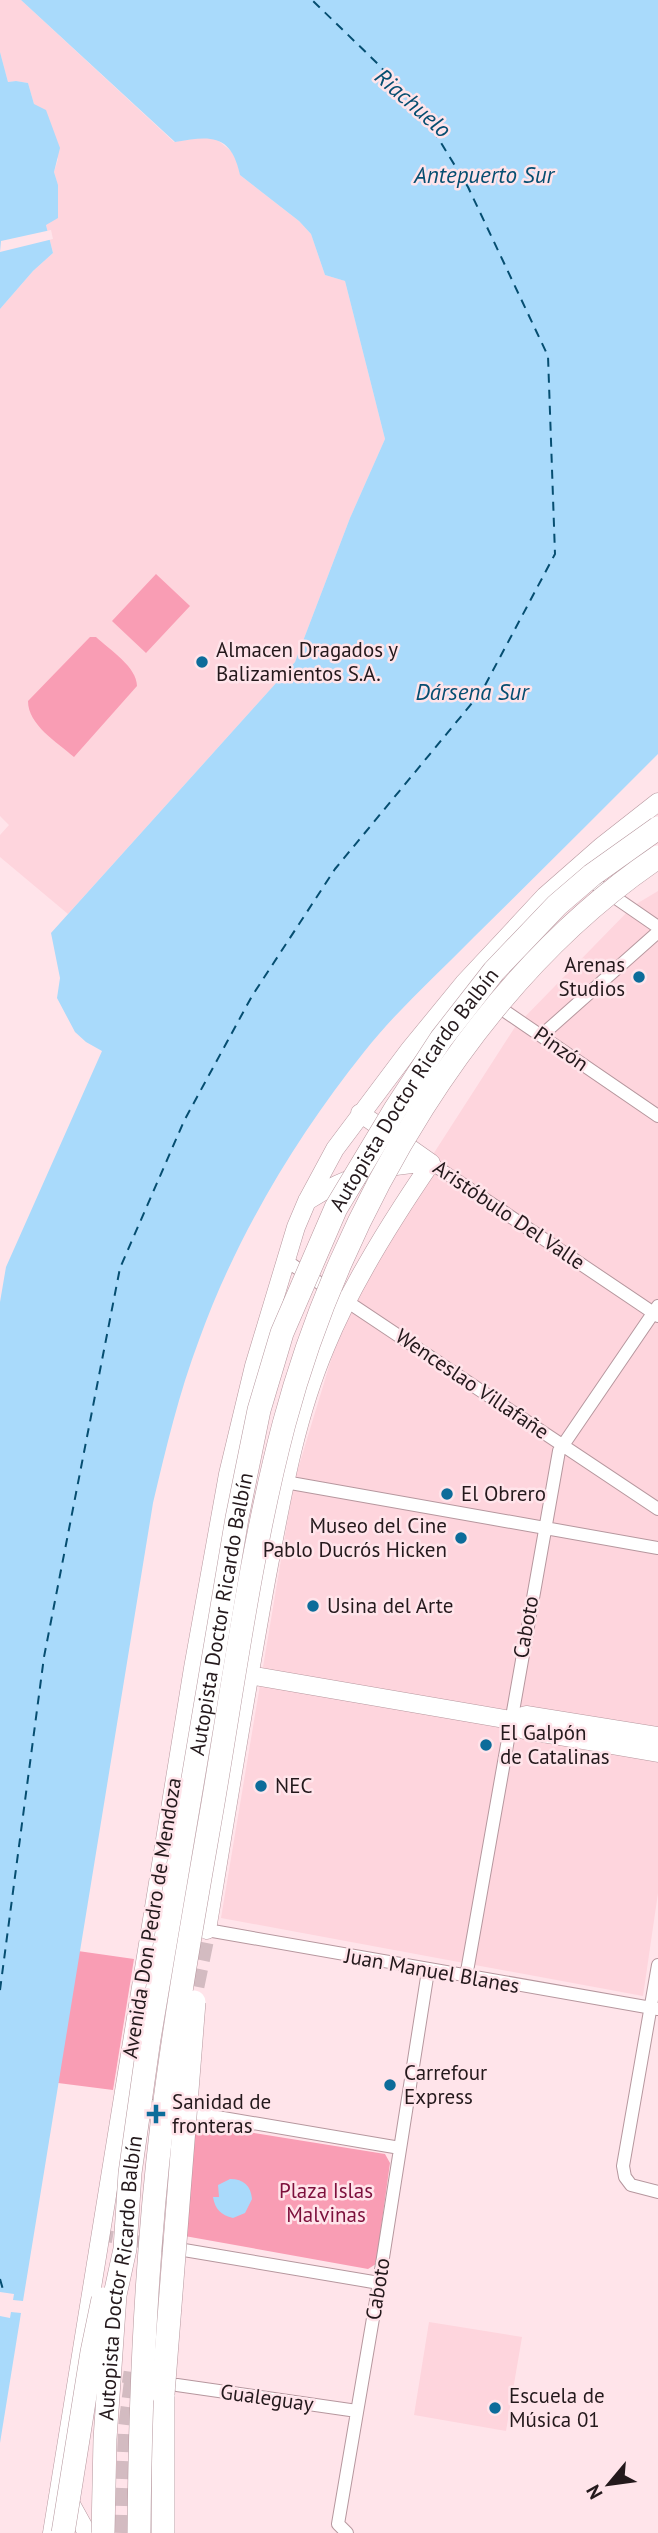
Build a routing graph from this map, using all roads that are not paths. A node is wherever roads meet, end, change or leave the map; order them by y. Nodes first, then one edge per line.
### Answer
1 (658, 802) edge
2 (658, 828) edge
3 (658, 837) edge
4 (658, 857) edge
5 (582, 875) junction
6 (658, 929) edge
7 (464, 983) junction
8 (542, 1035) junction
9 (360, 1113) junction
10 (658, 1116) edge
11 (431, 1163) junction
12 (307, 1201) junction
13 (285, 1260) junction
14 (348, 1300) junction
15 (656, 1312) edge
16 (562, 1444) junction
17 (285, 1482) junction
18 (658, 1509) edge
19 (544, 1528) junction
20 (658, 1548) edge
21 (249, 1675) junction
22 (510, 1720) junction
23 (658, 1736) edge
24 (658, 1753) edge
25 (204, 1856) junction
26 (207, 1930) joint
27 (658, 1965) edge
28 (428, 1970) junction
29 (466, 1977) junction
30 (654, 2009) edge
31 (123, 2101) junction
32 (400, 2148) junction
33 (130, 2173) junction
34 (658, 2192) edge
35 (125, 2249) junction
36 (184, 2250) tunnel mouth
37 (379, 2283) junction
38 (170, 2389) junction
39 (357, 2411) junction
40 (59, 2483) junction
41 (342, 2528) edge
42 (52, 2533) edge
43 (63, 2533) edge
44 (87, 2533) edge
45 (103, 2533) edge
46 (117, 2533) edge
47 (139, 2533) edge
48 (163, 2533) edge

1 - 5 main road, Avenida Don Pedro de Mendoza
2 - 33 highway, Autopista Doctor Ricardo Balbín, bridge
3 - 5 main road, Avenida Don Pedro de Mendoza
4 - 25 highway, Autopista Doctor Ricardo Balbín, bridge
5 - 6 street
5 - 7 main road, Avenida Don Pedro de Mendoza
6 - 8 street
7 - 8 street, Pinzón
7 - 9 main road, Avenida Don Pedro de Mendoza
8 - 10 street, Pinzón
9 - 11 main road, Aristóbulo Del Valle
9 - 12 main road, Avenida Don Pedro de Mendoza
11 - 12 main road
11 - 14 main road
11 - 15 street, Aristóbulo Del Valle
12 - 13 main road, Avenida Don Pedro de Mendoza
13 - 14 street, Wenceslao Villafañe
13 - 31 main road, Avenida Don Pedro de Mendoza
14 - 16 street, Wenceslao Villafañe
14 - 17 main road
15 - 16 street, Caboto
16 - 18 street, Wenceslao Villafañe
16 - 19 street, Caboto
17 - 19 street
17 - 21 main road
19 - 20 street
19 - 22 street, Caboto
21 - 22 main road
21 - 26 main road
22 - 23 main road
22 - 24 main road
22 - 29 street, Caboto
25 - 38 highway, bridge
25 - 47 highway, Autopista Doctor Ricardo Balbín, bridge
26 - 28 street, Juan Manuel Blanes
27 - 30 street
28 - 29 street, Juan Manuel Blanes
28 - 32 street, Caboto
29 - 30 street, Juan Manuel Blanes
30 - 34 street
31 - 32 street
31 - 40 main road, Avenida Don Pedro de Mendoza
32 - 37 street, Caboto
33 - 35 highway, Autopista Doctor Ricardo Balbín, bridge
33 - 43 highway, bridge
35 - 45 highway, Autopista Doctor Ricardo Balbín, bridge
35 - 46 highway, bridge
36 - 37 street
37 - 39 street, Caboto
38 - 39 street, Gualeguay
38 - 48 highway
39 - 41 street, Caboto
40 - 42 main road, Avenida Don Pedro de Mendoza
40 - 44 main road

